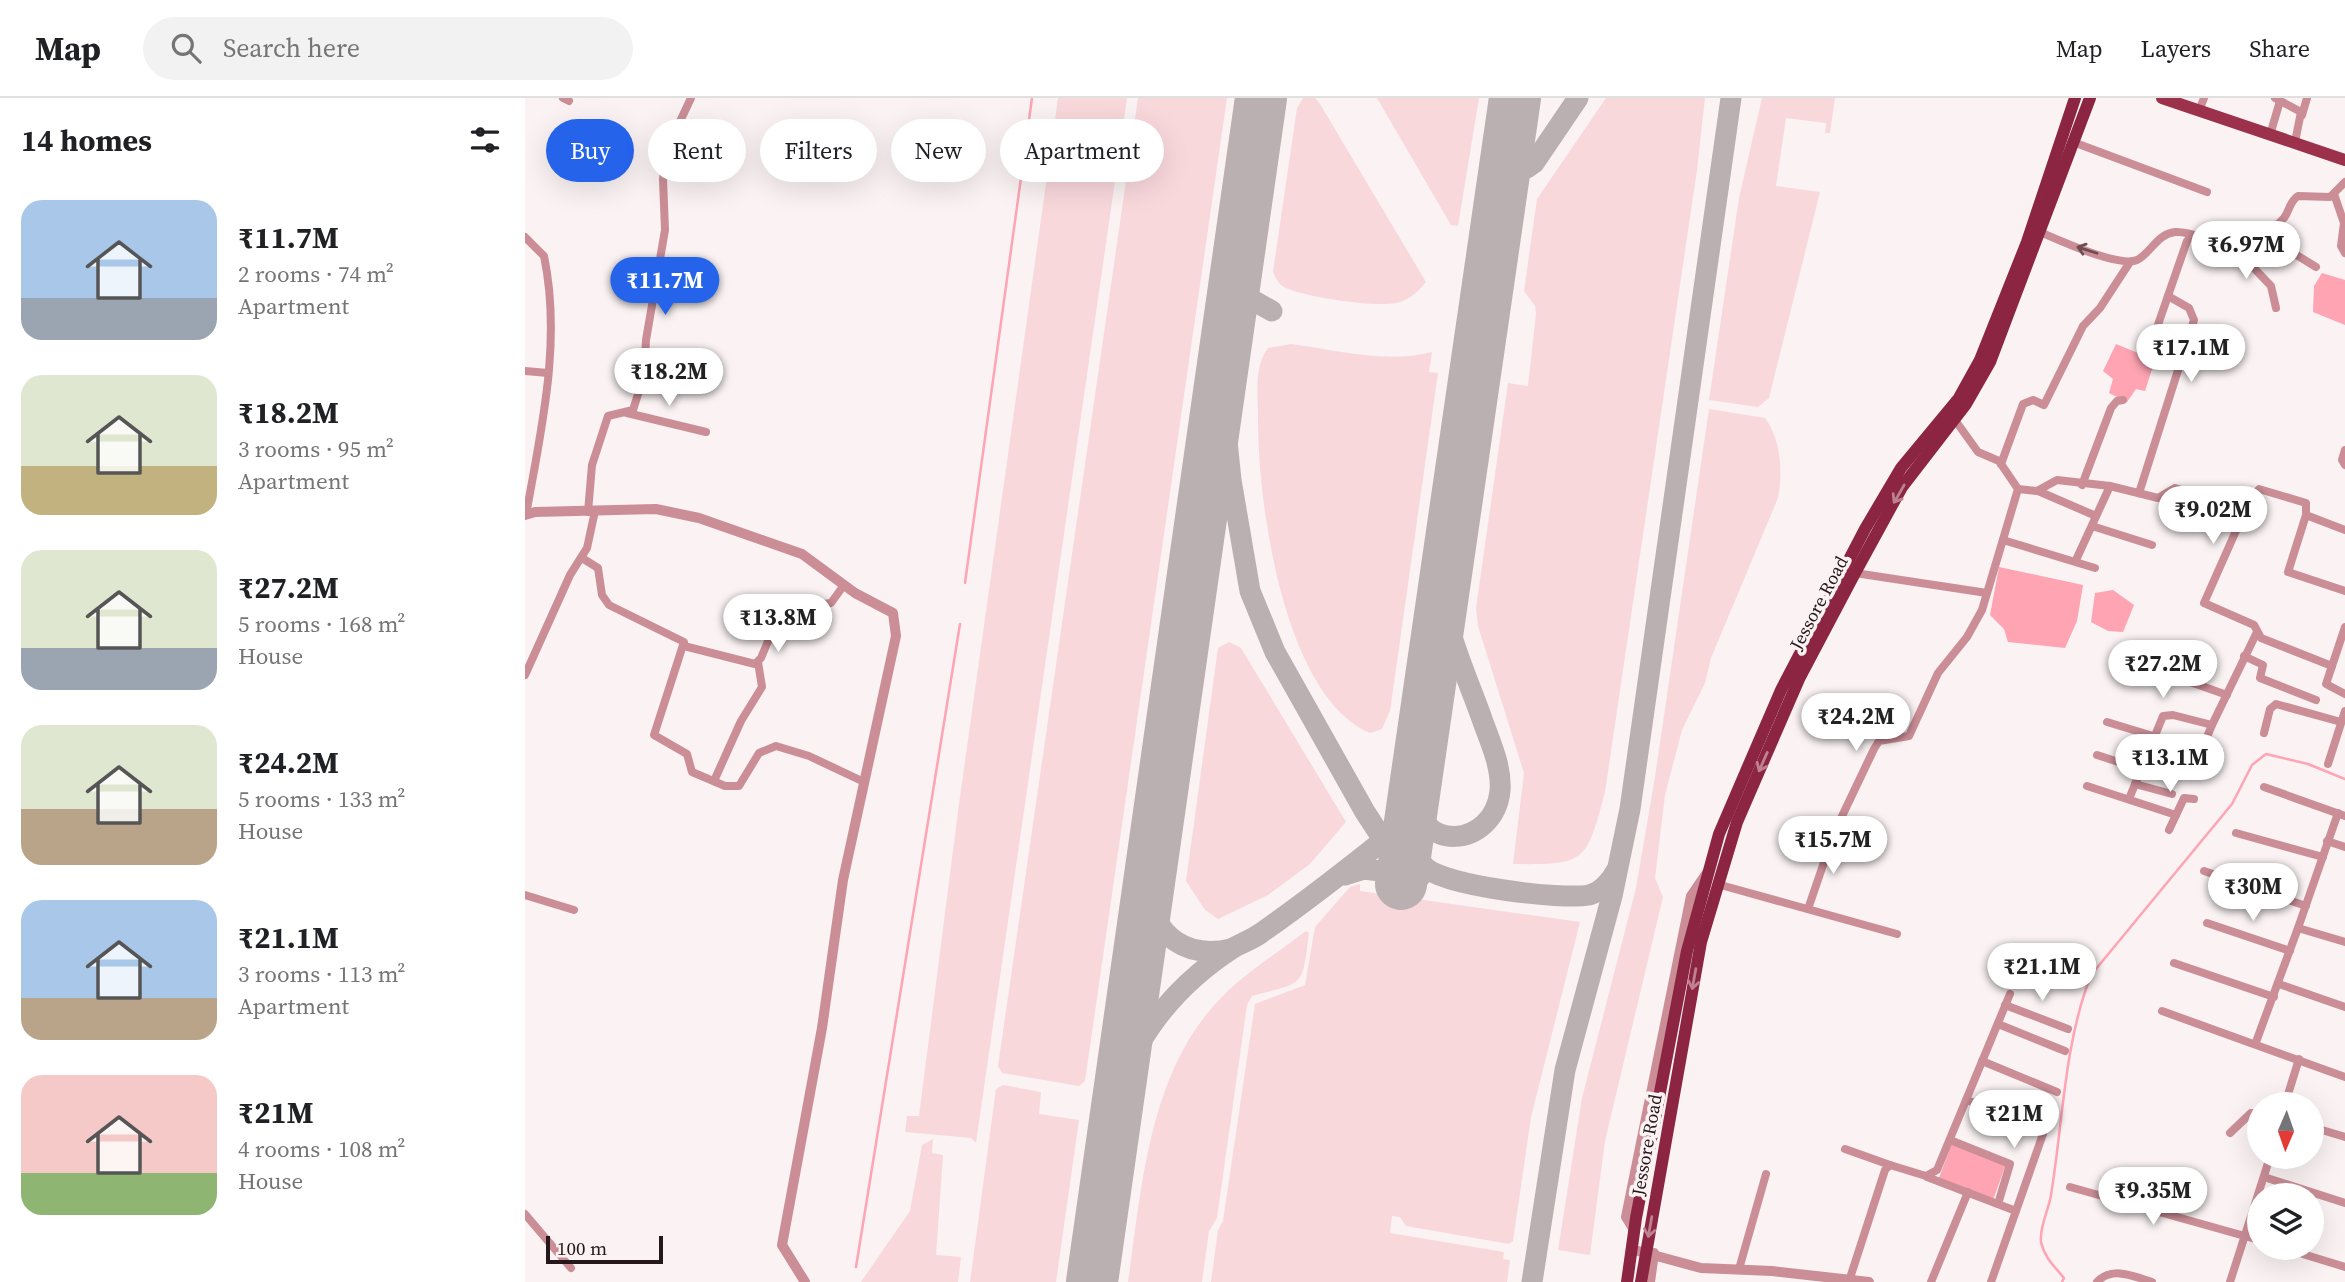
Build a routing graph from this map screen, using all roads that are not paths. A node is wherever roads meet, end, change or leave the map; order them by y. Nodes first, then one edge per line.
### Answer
1 (691, 98) edge
2 (2075, 98) edge
3 (2089, 98) edge
4 (2162, 98) edge
5 (2204, 98) edge
6 (2307, 98) edge
7 (2278, 100) edge
8 (2199, 111) junction
9 (2301, 115) junction
10 (2270, 135) junction
11 (2073, 142) junction
12 (2295, 142) junction
13 (2345, 160) edge
14 (2345, 184) edge
15 (2207, 192) dead end
16 (2334, 194) junction
17 (2040, 232) junction
18 (2261, 233) junction
19 (2192, 235) junction
20 (525, 237) edge
21 (2232, 245) junction
22 (2345, 253) edge
23 (2130, 262) junction
24 (2316, 267) dead end
25 (2168, 296) junction
26 (2276, 308) dead end
27 (2152, 342) dead end
28 (525, 371) edge
29 (548, 373) junction
30 (2123, 400) dead end
31 (626, 413) junction
32 (1955, 420) junction
33 (706, 432) dead end
34 (2345, 450) edge
35 (2001, 464) junction
36 (2345, 465) edge
37 (2083, 485) junction
38 (2110, 486) junction
39 (2018, 489) junction
40 (2038, 491) junction
41 (2139, 492) junction
42 (2247, 506) junction
43 (591, 511) junction
44 (525, 515) edge
45 (2306, 515) junction
46 (2096, 516) junction
47 (2092, 526) junction
48 (2345, 530) edge
49 (2003, 540) junction
50 (2152, 545) dead end
51 (582, 558) junction
52 (2076, 560) junction
53 (2095, 568) dead end
54 (1855, 573) junction
55 (844, 585) junction
56 (2345, 591) edge
57 (1987, 593) junction
58 (2345, 627) edge
59 (2257, 632) junction
60 (684, 646) junction
61 (2245, 656) junction
62 (758, 662) junction
63 (2332, 666) junction
64 (525, 675) edge
65 (2176, 677) dead end
66 (2345, 694) edge
67 (2227, 695) junction
68 (2316, 700) dead end
69 (2345, 711) edge
70 (2107, 722) dead end
71 (2341, 722) junction
72 (2212, 725) junction
73 (2264, 733) dead end
74 (2153, 736) junction
75 (2204, 744) dead end
76 (2148, 750) junction
77 (2097, 755) dead end
78 (2177, 759) dead end
79 (2328, 764) dead end
80 (2140, 769) junction
81 (714, 781) junction
82 (864, 782) junction
83 (2135, 784) junction
84 (2087, 786) dead end
85 (2264, 787) dead end
86 (2172, 794) dead end
87 (2129, 799) junction
88 (2193, 799) dead end
89 (2176, 815) junction
90 (2341, 815) edge
91 (2169, 831) dead end
92 (2236, 833) dead end
93 (2327, 841) junction
94 (2345, 847) edge
95 (2323, 857) junction
96 (2204, 871) dead end
97 (1717, 884) junction
98 (525, 895) edge
99 (2306, 906) junction
100 (1808, 909) junction
101 (574, 910) dead end
102 (2207, 923) dead end
103 (2298, 928) junction
104 (1897, 934) dead end
105 (2345, 943) edge
106 (2290, 951) junction
107 (2174, 963) dead end
108 (2279, 984) junction
109 (2010, 995) dead end
110 (2274, 997) junction
111 (2005, 1005) junction
112 (2345, 1007) edge
113 (2162, 1011) dead end
114 (1997, 1024) junction
115 (2068, 1029) dead end
116 (2256, 1042) junction
117 (2065, 1051) dead end
118 (2299, 1059) junction
119 (1982, 1061) junction
120 (2345, 1077) edge
121 (2057, 1091) dead end
122 (2289, 1092) edge
123 (1966, 1100) junction
124 (2009, 1114) dead end
125 (2247, 1117) edge
126 (2324, 1131) edge
127 (2230, 1133) dead end
128 (2043, 1134) dead end
129 (2345, 1137) edge
130 (1949, 1140) junction
131 (1845, 1149) dead end
132 (1890, 1165) junction
133 (2266, 1169) edge
134 (1766, 1174) dead end
135 (1926, 1176) junction
136 (2264, 1177) junction
137 (2070, 1187) dead end
138 (1968, 1192) junction
139 (2345, 1203) edge
140 (1997, 1204) junction
141 (2016, 1211) junction
142 (525, 1214) edge
143 (2245, 1236) junction
144 (1631, 1249) junction
145 (1650, 1252) junction
146 (2322, 1260) edge
147 (2345, 1267) edge
148 (571, 1268) dead end
149 (1739, 1269) junction
150 (1850, 1278) junction
151 (1830, 1279) edge
152 (805, 1282) edge
153 (1627, 1282) edge
154 (1641, 1282) edge
155 (1650, 1282) edge
156 (1869, 1282) edge
157 (1931, 1282) edge
158 (1991, 1282) edge
159 (2097, 1282) edge
160 (2152, 1282) edge
161 (2230, 1282) edge

1 - 31 street
2 - 144 highway
3 - 11 highway, Jessore Road
4 - 8 main road
5 - 8 street
6 - 9 street
7 - 9 street
7 - 10 street
8 - 10 main road
9 - 12 street
10 - 12 main road
11 - 15 street
11 - 17 highway, Jessore Road
12 - 13 main road
14 - 16 street
16 - 18 street
16 - 22 street
23 -> 17 street
17 - 32 highway, Jessore Road
18 - 21 street
18 - 24 street
19 - 21 street
19 - 23 street
19 - 25 street
20 - 29 street
21 - 26 street
23 - 35 street
25 - 27 street
25 - 41 street
28 - 29 street
29 - 44 street
30 - 37 street
31 - 33 street
31 - 43 street
32 - 35 street
32 -> 54 highway, Jessore Road
34 - 36 street
35 - 39 street
37 - 38 street
37 - 40 street
38 - 41 street
38 - 46 street
39 - 40 street
39 - 49 street
40 - 46 street
41 - 42 street
42 - 45 street
42 - 59 street
43 - 44 street
43 - 51 street
43 - 55 street
45 - 48 street
45 - 56 street
46 - 47 street
47 - 50 street
47 - 52 street
49 - 52 street
49 - 57 street
51 - 60 street
51 - 64 street
52 - 53 street
54 - 57 street
54 -> 97 highway, Jessore Road
55 - 62 street
55 - 82 street
57 - 100 street
58 - 63 street
59 - 61 street
59 - 63 street
60 - 62 street
60 - 81 street
61 - 67 street
61 - 68 street
62 - 81 street
63 - 66 street
65 - 67 street
67 - 72 street
69 - 71 street
70 - 74 street
71 - 73 street
71 - 79 street
72 - 74 street
72 - 75 street
74 - 76 street
76 - 78 street
76 - 80 street
77 - 80 street
80 - 83 street
81 - 82 street
82 - 152 street
83 - 86 street
83 - 87 street
84 - 87 street
85 - 90 street
87 - 89 street
88 - 89 street
89 - 91 street
90 - 93 street
92 - 95 street
93 - 94 street
93 - 95 street
95 - 99 street
96 - 99 street
97 - 100 street
97 -> 145 highway, Jessore Road
98 - 101 street
99 - 103 street
100 - 104 street
102 - 106 street
103 - 105 street
103 - 106 street
106 - 108 street
107 - 110 street
108 - 110 street
108 - 112 street
109 - 111 street
110 - 116 street
111 - 114 street
111 - 115 street
113 - 116 street
114 - 117 street
114 - 119 street
116 - 118 street
118 - 120 street
118 - 122 street
119 - 121 street
119 - 123 street
123 - 124 street
123 - 130 street
125 - 127 street
126 - 129 street
128 - 141 street
130 - 135 street
130 - 140 street
131 - 132 street
132 - 135 street
132 - 150 street
133 - 136 street
134 - 149 street
135 - 138 street
136 - 139 street
136 - 143 street
137 - 143 street
138 - 140 street
138 - 157 street
140 - 141 street
141 - 158 street
142 - 148 street
143 - 161 street
144 - 145 street
144 - 153 highway
145 - 149 street
145 - 154 highway, Jessore Road
145 - 155 street
146 - 147 street
149 - 151 street
150 - 151 street
150 - 156 street
159 - 160 street

